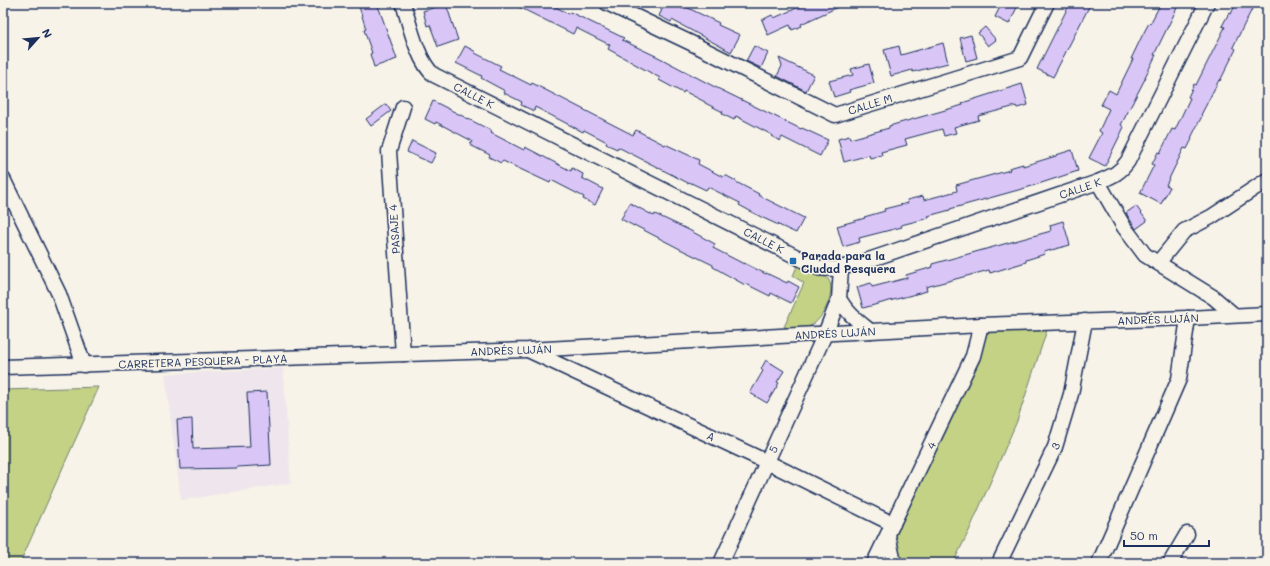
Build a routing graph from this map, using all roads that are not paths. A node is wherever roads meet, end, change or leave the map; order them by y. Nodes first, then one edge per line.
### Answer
1 (403, 3) edge
2 (607, 3) edge
3 (1047, 3) edge
4 (1207, 3) edge
5 (403, 107) dead end
6 (3, 179) edge
7 (1267, 180) edge
8 (1098, 182) junction
9 (1158, 263) junction
10 (841, 268) junction
11 (839, 299) junction
12 (1267, 314) edge
13 (1234, 315) junction
14 (1188, 318) junction
15 (1084, 321) junction
16 (981, 325) junction
17 (870, 331) junction
18 (825, 334) junction
19 (528, 350) junction
20 (403, 354) junction
21 (84, 364) junction
22 (3, 367) edge
23 (767, 462) junction
24 (890, 530) junction
25 (1187, 534) dead end
26 (1000, 561) dead end
27 (721, 563) edge
28 (874, 563) edge
29 (894, 563) edge
30 (1099, 563) edge
31 (1170, 563) edge

1 - 10 street, CALLE K
2 - 3 street, CALLE M
4 - 8 street, CALLE K
5 - 20 street, PASAJE 4
6 - 21 street
7 - 9 street
8 - 9 street
8 - 10 street, CALLE K
9 - 13 street
10 - 11 street, 5
11 - 17 street
11 - 18 street, 5
12 - 13 street, ANDRÉS LUJÁN
13 - 14 street, ANDRÉS LUJÁN
14 - 15 street, ANDRÉS LUJÁN
14 - 30 street
15 - 16 street, ANDRÉS LUJÁN
15 - 26 street, 3
16 - 17 street, ANDRÉS LUJÁN
16 - 24 street, 4
17 - 18 street, ANDRÉS LUJÁN
18 - 19 street, ANDRÉS LUJÁN
18 - 23 street, 5
19 - 20 street, ANDRÉS LUJÁN
19 - 23 street, A
20 - 21 street, CARRETERA PESQUERA - PLAYA
21 - 22 street, CARRETERA PESQUERA - PLAYA
23 - 24 street, A
23 - 27 street, 5
24 - 28 street, 4
24 - 29 street
25 - 31 street

